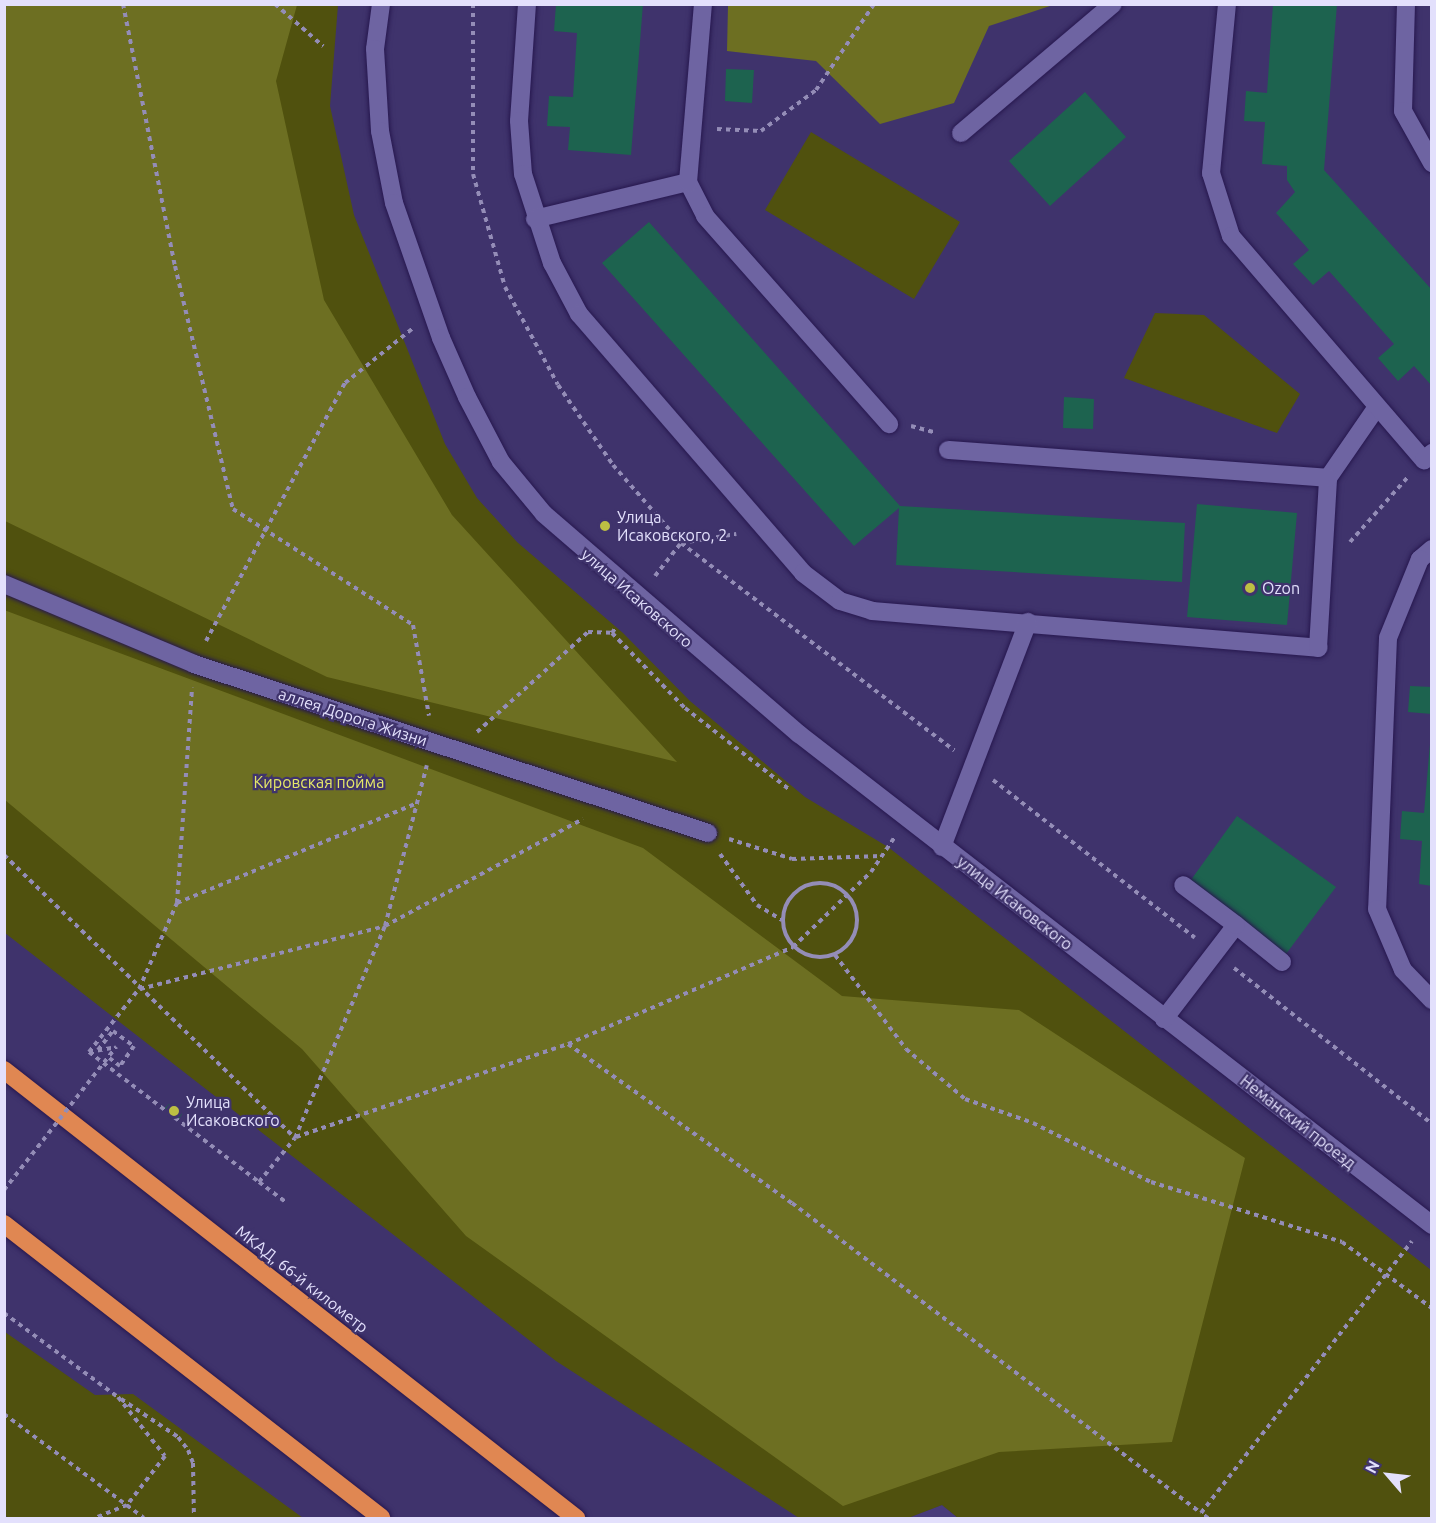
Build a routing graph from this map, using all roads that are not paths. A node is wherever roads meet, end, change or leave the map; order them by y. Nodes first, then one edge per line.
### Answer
1 (381, 4) edge
2 (527, 4) edge
3 (703, 4) edge
4 (1113, 4) edge
5 (1227, 4) edge
6 (1406, 4) edge
7 (961, 133) dead end
8 (1431, 163) edge
9 (688, 182) junction
10 (535, 219) junction
11 (1377, 406) junction
12 (898, 425) road end
13 (948, 450) dead end
14 (1428, 457) edge
15 (1328, 478) junction
16 (1431, 549) edge
17 (4, 584) edge
18 (1028, 622) junction
19 (708, 832) road end
20 (942, 847) junction
21 (1183, 885) dead end
22 (1236, 925) junction
23 (1282, 962) dead end
24 (1431, 1000) edge
25 (1164, 1018) junction
26 (4, 1070) edge
27 (1429, 1223) edge
28 (4, 1224) edge
29 (381, 1518) edge
30 (576, 1518) edge

1 - 20 street, улица Исаковского
2 - 10 street
3 - 9 street
4 - 7 street
5 - 11 street
6 - 8 street
9 - 10 street
9 - 12 street
10 - 18 street
11 - 14 street
11 - 15 street
13 - 15 street
15 - 18 street
16 - 24 street
17 - 19 street, аллея Дорога Жизни
18 - 20 street
20 - 25 street, улица Исаковского
21 - 22 street
22 - 23 street
22 - 25 street
25 - 27 street, Неманский проезд
26 - 30 highway, МКАД, 66-й километр
28 - 29 highway

